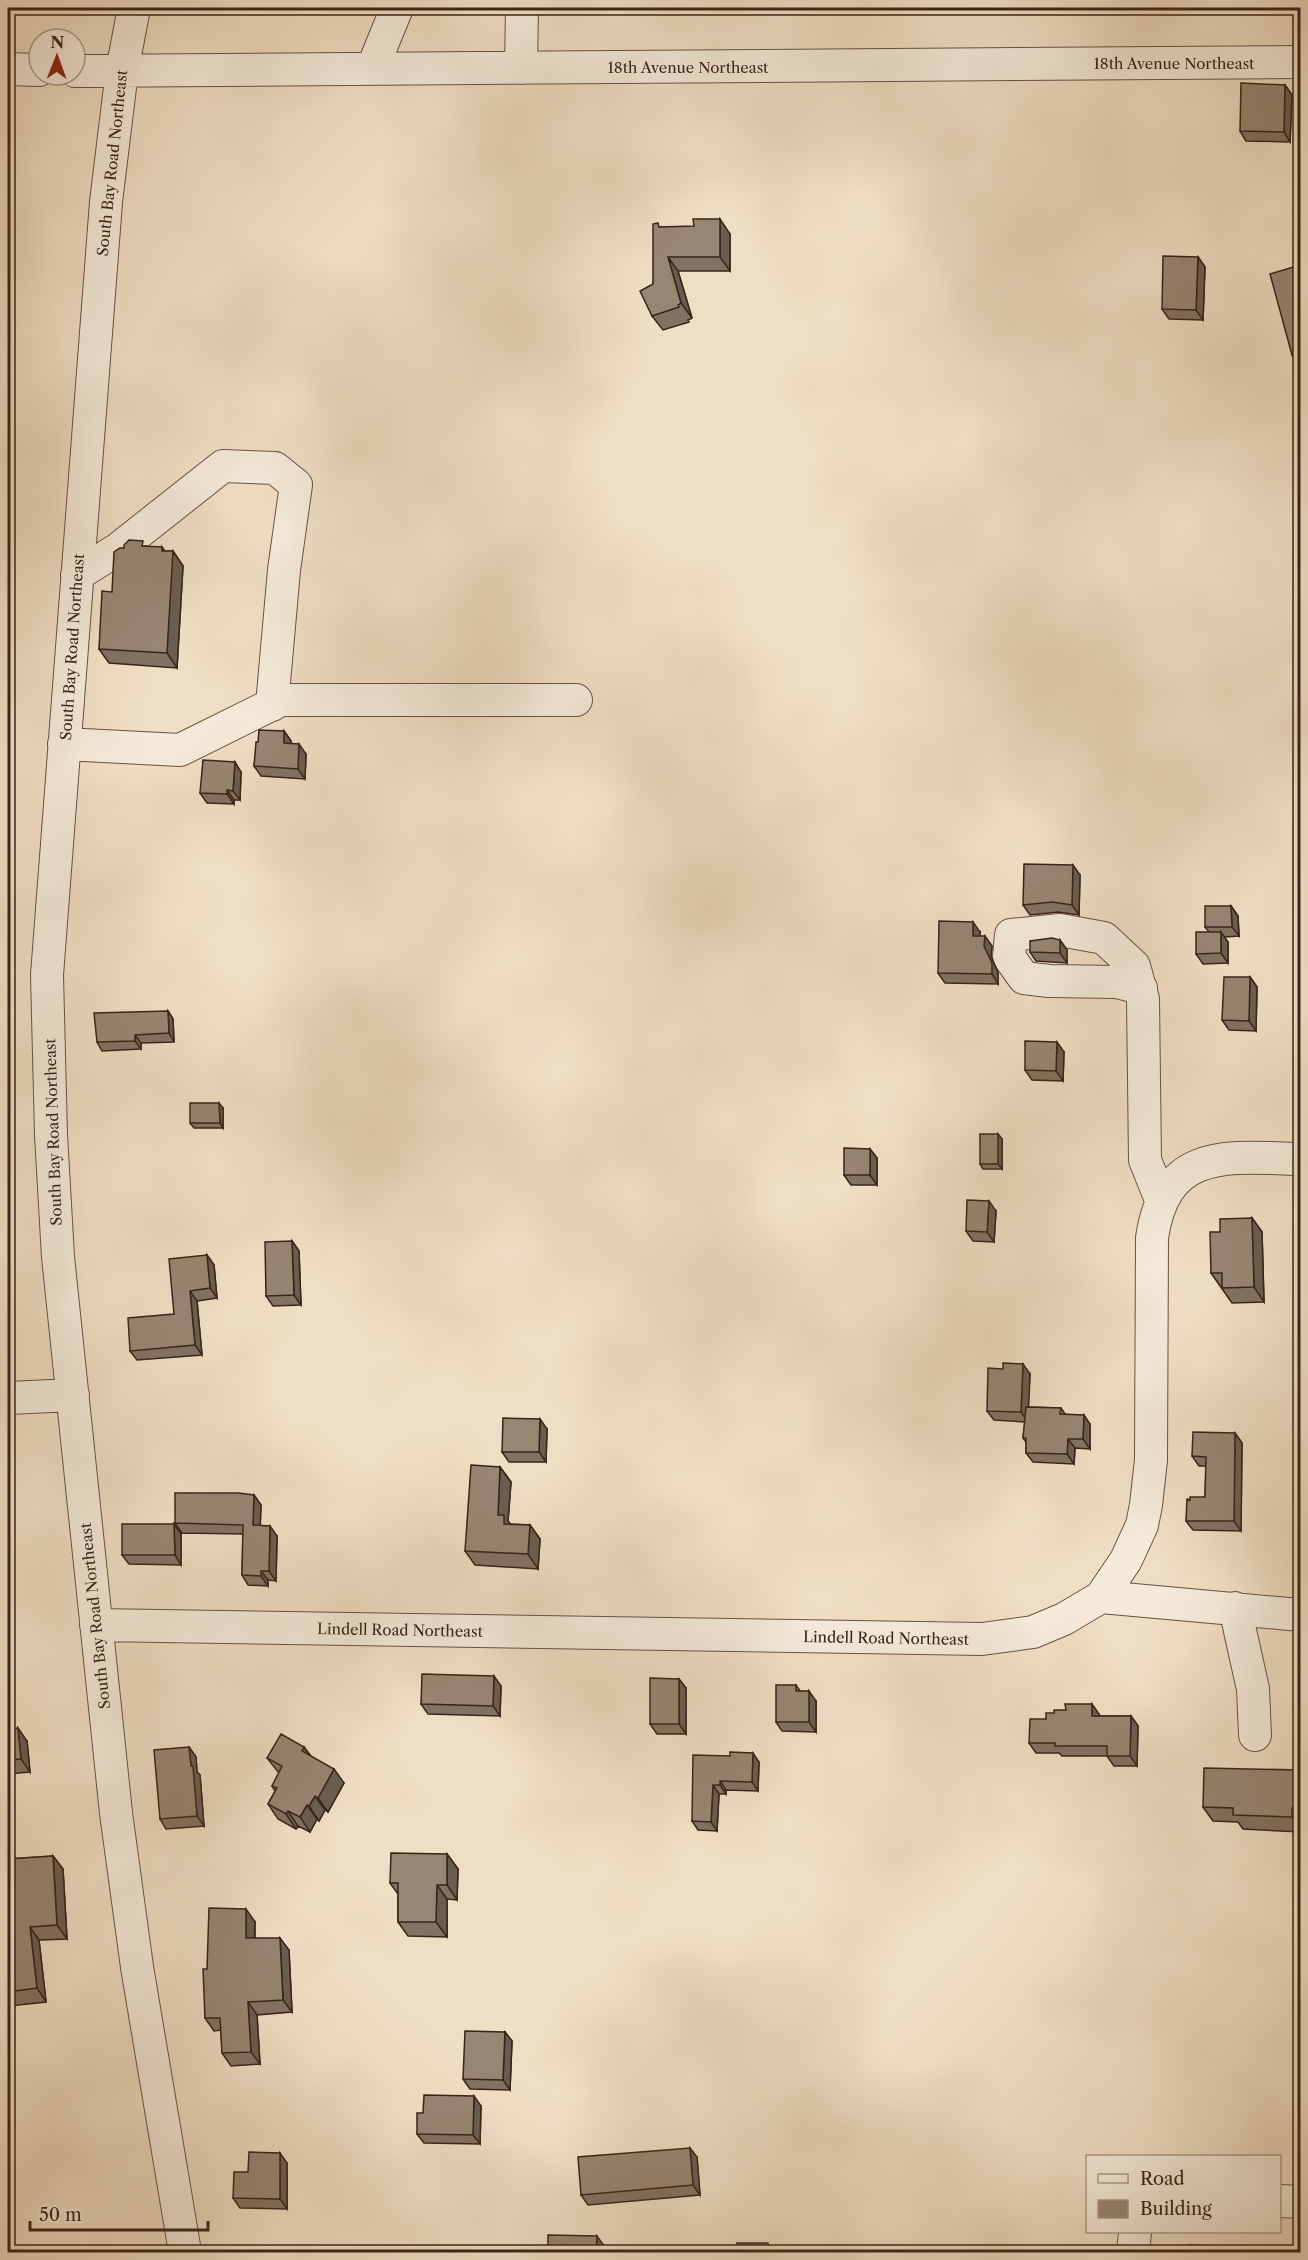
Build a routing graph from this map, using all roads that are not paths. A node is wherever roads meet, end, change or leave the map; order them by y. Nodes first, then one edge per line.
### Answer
1 (134, 8) edge
2 (397, 8) edge
3 (522, 8) edge
4 (1300, 62) edge
5 (520, 68) junction
6 (8, 69) edge
7 (372, 69) junction
8 (27, 70) edge
9 (87, 71) edge
10 (122, 71) junction
11 (77, 575) junction
12 (576, 700) dead end
13 (272, 705) junction
14 (64, 744) junction
15 (1140, 988) dead end
16 (1300, 1159) edge
17 (1161, 1200) junction
18 (73, 1395) junction
19 (8, 1398) edge
20 (1101, 1596) junction
21 (1236, 1608) junction
22 (1300, 1614) edge
23 (96, 1625) junction
24 (1255, 1735) dead end
25 (1281, 2201) edge
26 (1300, 2202) edge
27 (1135, 2233) edge
28 (185, 2253) edge
29 (1133, 2253) edge

1 - 10 street, South Bay Road Northeast
2 - 7 street
3 - 5 street
4 - 5 street, 18th Avenue Northeast
5 - 7 street, 18th Avenue Northeast
6 - 8 street
7 - 10 street, 18th Avenue Northeast
9 - 10 street, 18th Avenue Northeast
10 - 11 street, South Bay Road Northeast
11 - 13 street
11 - 14 street, South Bay Road Northeast
12 - 13 street
13 - 14 street
14 - 18 street, South Bay Road Northeast
15 - 17 street
16 - 17 street, Lindell Road Northeast
17 - 20 street, Lindell Road Northeast
18 - 19 street
18 - 23 street, South Bay Road Northeast
20 - 21 street
20 - 23 street, Lindell Road Northeast
21 - 22 street
21 - 24 street
23 - 28 street, South Bay Road Northeast
25 - 26 street
27 - 29 street

